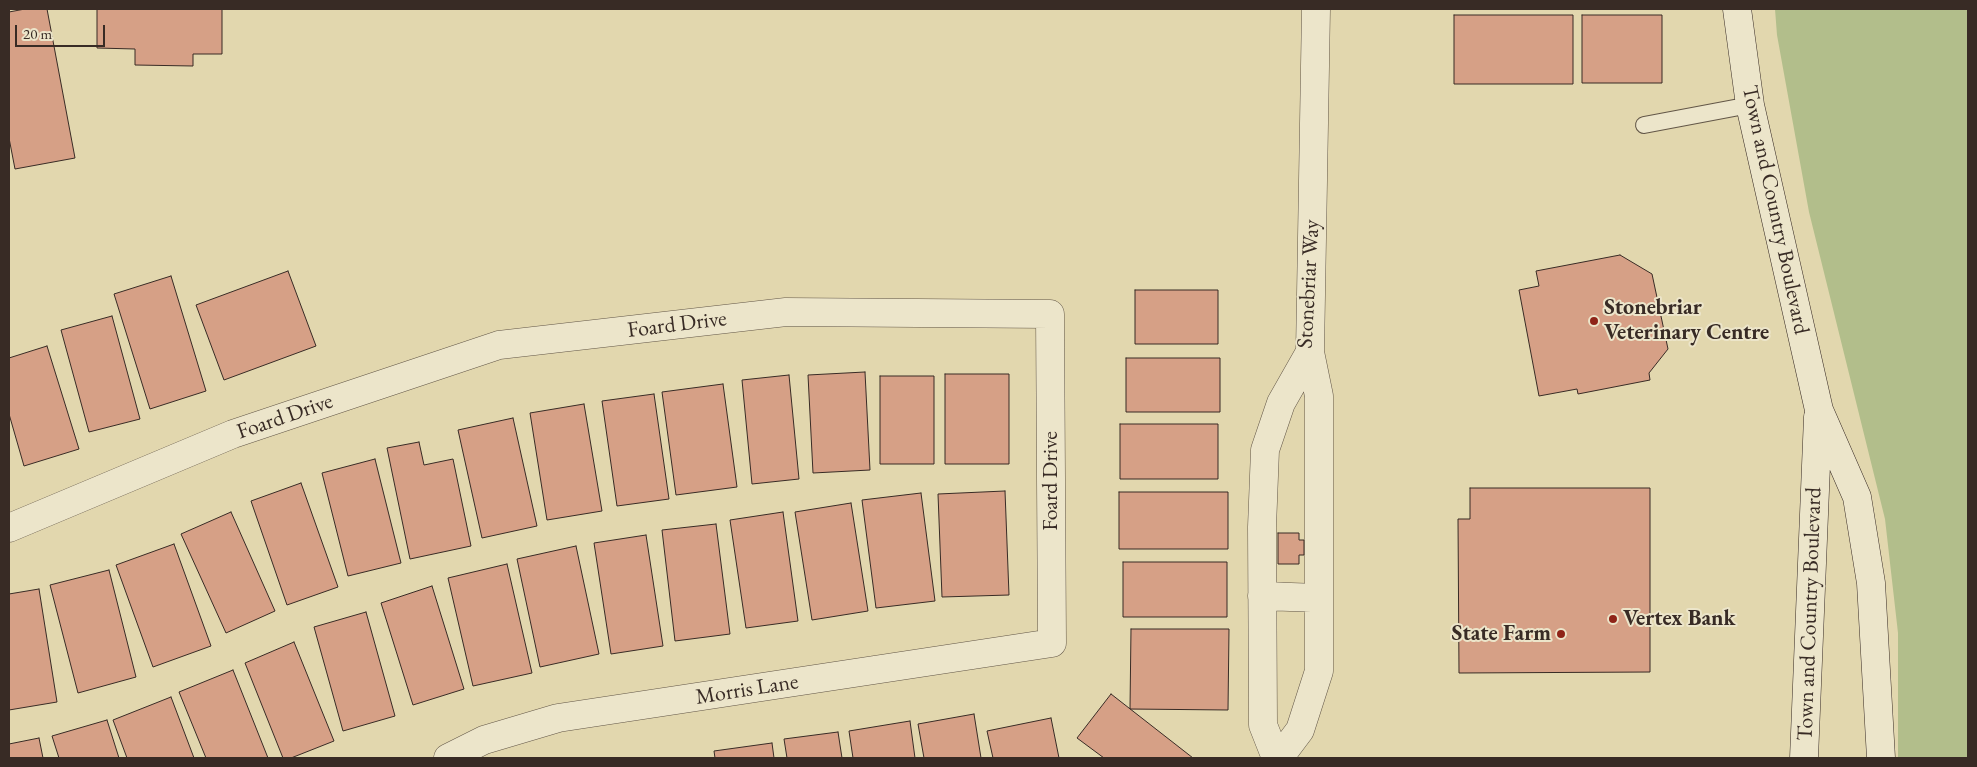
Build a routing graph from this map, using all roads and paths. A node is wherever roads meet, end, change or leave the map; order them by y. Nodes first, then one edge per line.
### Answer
1 (1316, 9) edge
2 (1737, 9) edge
3 (1750, 104) junction
4 (1644, 126) dead end
5 (1310, 352) junction
6 (1819, 410) junction
7 (9, 528) edge
8 (1262, 596) junction
9 (1319, 598) junction
10 (1052, 643) joint
11 (448, 758) edge
12 (1278, 758) edge
13 (1804, 758) edge
14 (1881, 758) edge

1 - 5 street, Stonebriar Way
2 - 3 street, Town and Country Boulevard
3 - 4 lane
3 - 6 street, Town and Country Boulevard
5 - 8 street, Stonebriar Way
5 - 9 street
6 - 13 street, Town and Country Boulevard
6 - 14 street, Town and Country Boulevard
7 - 10 street, Foard Drive
8 - 9 street
8 - 12 street, Stonebriar Way
9 - 12 street
10 - 11 street, Morris Lane

